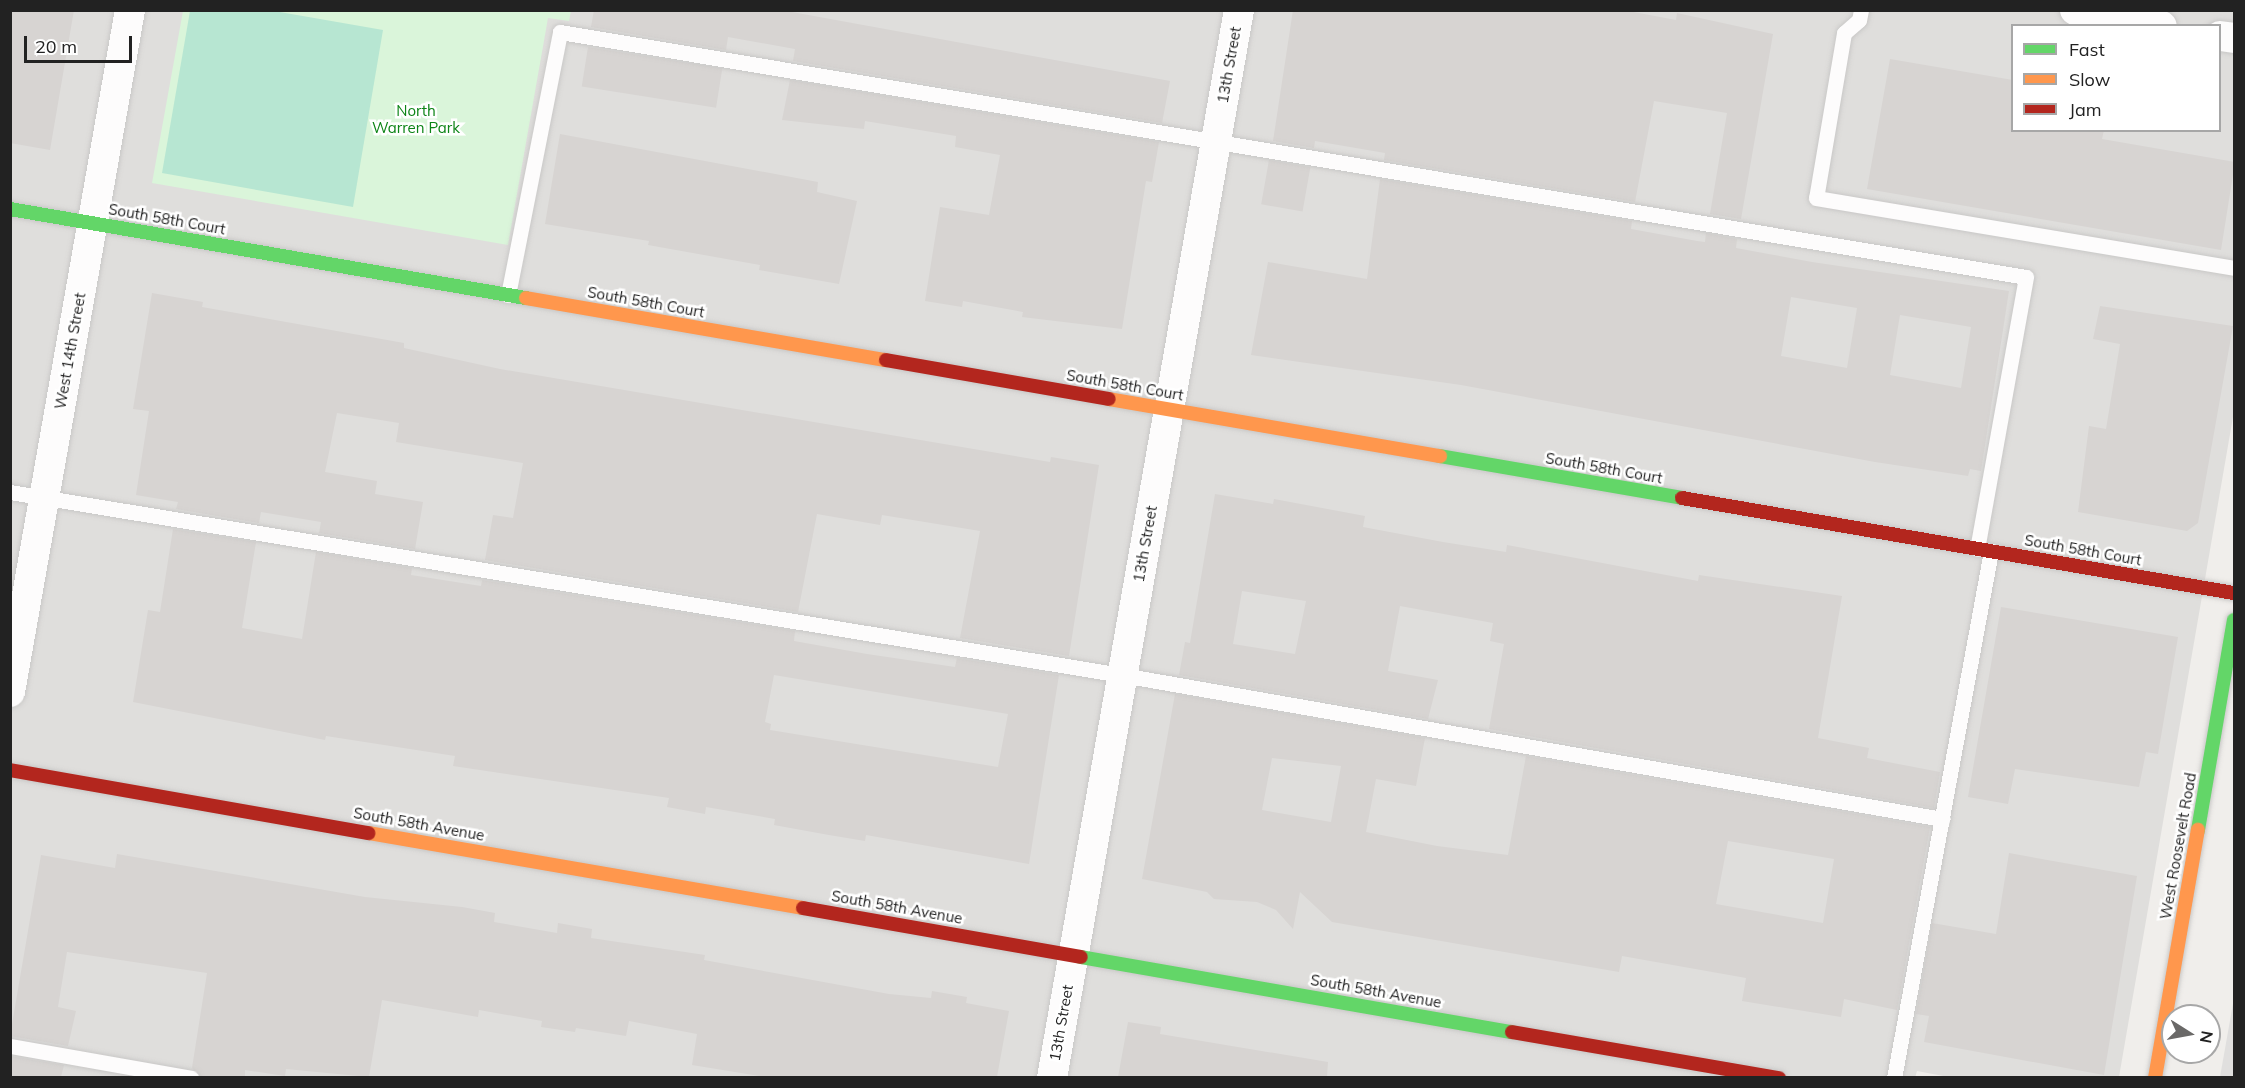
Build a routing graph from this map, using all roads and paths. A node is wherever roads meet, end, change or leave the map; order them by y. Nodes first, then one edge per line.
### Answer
1 (130, 10) edge
2 (1239, 10) edge
3 (1861, 10) edge
4 (2075, 10) edge
5 (2151, 24) edge
6 (1215, 144) junction
7 (10, 209) edge
8 (92, 223) junction
9 (2235, 268) edge
10 (508, 295) junction
11 (1169, 409) junction
12 (10, 492) edge
13 (44, 498) junction
14 (1984, 550) junction
15 (2235, 593) edge
16 (2235, 620) edge
17 (1122, 675) junction
18 (10, 692) edge
19 (10, 770) edge
20 (1942, 819) junction
21 (1073, 955) junction
22 (10, 1046) edge
23 (192, 1077) edge
24 (1052, 1077) edge
25 (1779, 1077) edge
26 (1894, 1077) edge
27 (2155, 1077) edge

1 - 8 street, West 14th Street
2 - 6 street, 13th Street
3 - 9 lane
4 - 5 street
6 - 10 lane
6 - 11 street, 13th Street
6 - 14 lane
7 - 8 street, South 58th Court
8 - 10 street, South 58th Court
8 - 13 street, West 14th Street
10 - 11 street, South 58th Court
11 - 14 street, South 58th Court
11 - 17 street, 13th Street
12 - 13 lane
13 - 17 lane
13 - 18 street, West 14th Street
14 - 15 street, South 58th Court
14 - 20 lane
16 - 27 street, West Roosevelt Road
17 - 20 lane
17 - 21 street, 13th Street
19 - 21 street, South 58th Avenue
20 - 26 lane
21 - 24 street, 13th Street
21 - 25 street, South 58th Avenue
22 - 23 lane

